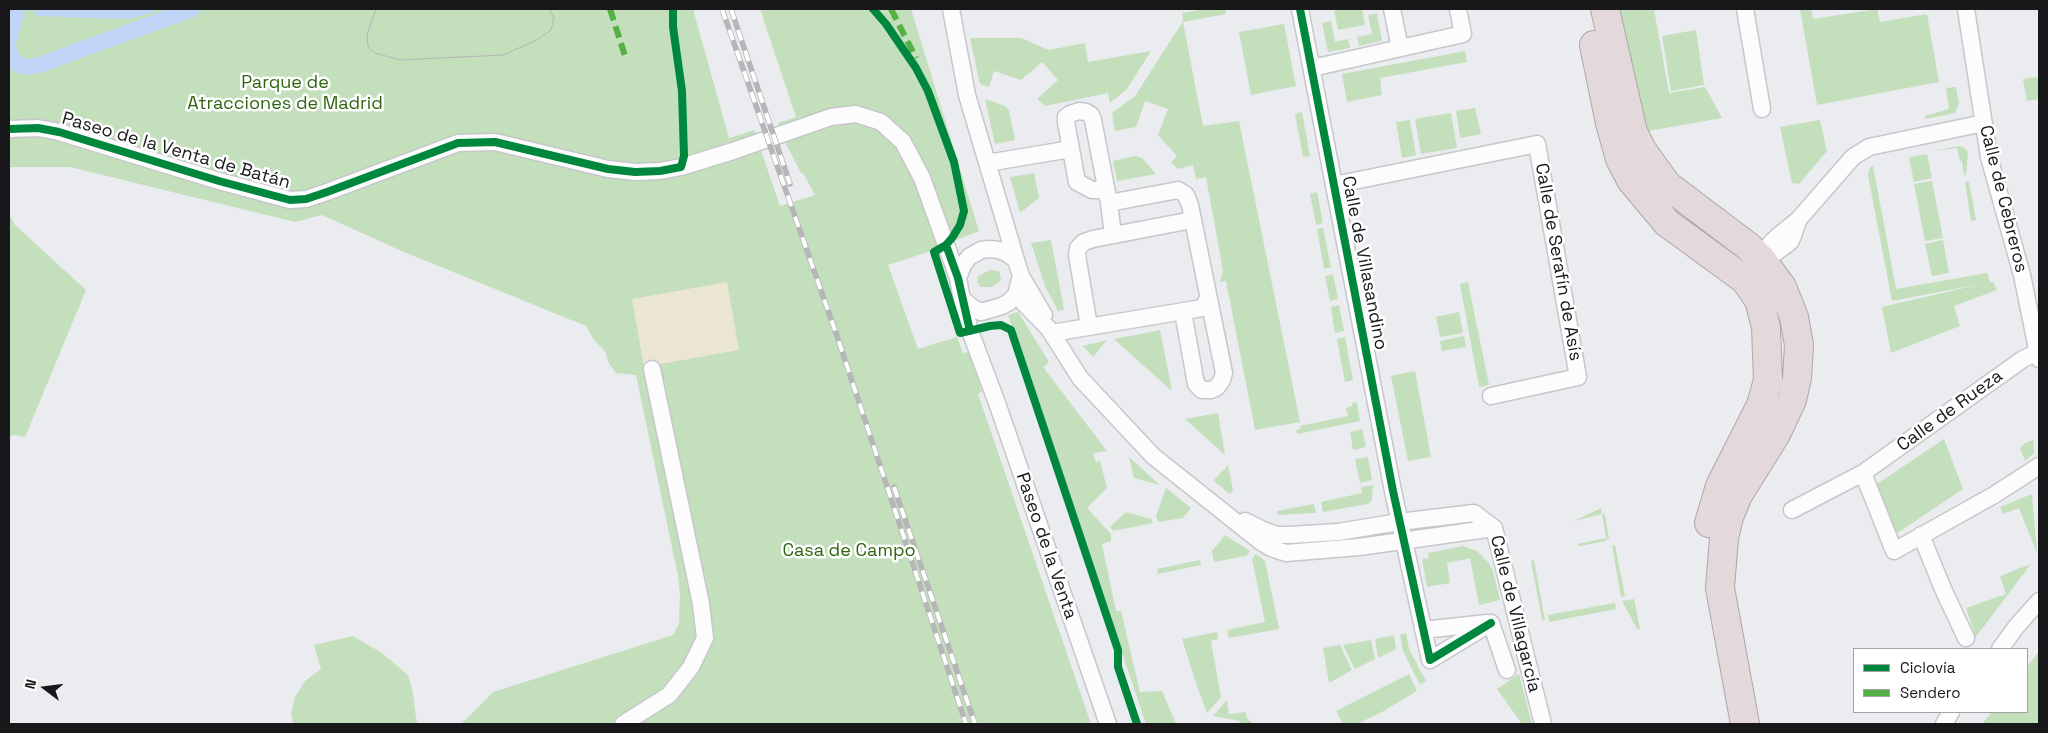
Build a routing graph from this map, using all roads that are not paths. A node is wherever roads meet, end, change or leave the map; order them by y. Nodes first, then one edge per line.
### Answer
1 (951, 9) edge
2 (1300, 9) edge
3 (1392, 9) edge
4 (1458, 9) edge
5 (1587, 9) edge
6 (1605, 9) edge
7 (1745, 9) edge
8 (1966, 9) edge
9 (1400, 48) junction
10 (1312, 68) junction
11 (1762, 109) dead end
12 (1984, 123) junction
13 (1621, 128) junction
14 (9, 129) edge
15 (1071, 149) junction
16 (987, 163) junction
17 (1334, 185) junction
18 (1107, 196) junction
19 (1192, 220) junction
20 (1113, 235) junction
21 (1765, 257) junction
22 (1016, 260) junction
23 (1021, 276) junction
24 (958, 278) junction
25 (1742, 278) junction
26 (1016, 294) junction
27 (1208, 298) junction
28 (962, 299) junction
29 (981, 312) junction
30 (1183, 312) junction
31 (1089, 326) junction
32 (1050, 331) junction
33 (2039, 355) edge
34 (984, 368) junction
35 (652, 369) dead end
36 (1491, 396) dead end
37 (2039, 466) edge
38 (1863, 473) junction
39 (1792, 510) dead end
40 (1224, 513) junction
41 (1399, 522) junction
42 (1494, 528) junction
43 (1338, 532) junction
44 (1922, 535) junction
45 (1405, 541) junction
46 (1286, 553) junction
47 (2039, 602) edge
48 (1491, 623) junction
49 (1423, 630) junction
50 (1966, 638) dead end
51 (2001, 648) edge
52 (1507, 670) dead end
53 (1950, 713) edge
54 (623, 724) edge
55 (1108, 724) edge
56 (1543, 724) edge
57 (1728, 724) edge
58 (1745, 724) edge
59 (1944, 724) edge

1 - 16 street
2 - 10 street, Calle de Villasandino
3 - 9 street
4 - 9 street
5 - 13 highway
6 - 13 highway
7 - 11 street
8 - 12 street, Calle de Cebreros
9 - 10 street
10 - 17 street, Calle de Villasandino
12 - 21 street
12 - 33 street, Calle de Cebreros
13 - 21 highway
13 - 25 highway
14 - 24 street, Paseo de la Venta de Batán
15 - 16 street
15 - 18 street
15 - 18 street
16 - 22 street
17 - 36 street, Calle de Serafín de Asís
17 - 41 street, Calle de Villasandino
18 - 19 street
18 - 20 street
19 - 20 street
19 - 27 street
20 - 31 street
21 - 25 street
21 - 58 highway
22 - 23 street
22 - 24 street
23 - 26 street
23 - 32 street
24 - 28 street
25 - 57 highway
26 - 29 street
26 - 32 street
27 - 30 street
27 - 30 street
28 - 29 street
28 - 34 street, Paseo de la Venta
29 - 34 street, Paseo de la Venta
30 - 31 street
31 - 32 street
32 - 40 street
33 - 38 street, Calle de Rueza
34 - 55 street, Paseo de la Venta
35 - 54 street
37 - 44 street
38 - 39 street, Calle de Rueza
38 - 44 street
40 - 43 street
40 - 46 street
41 - 42 street, Calle de Villagarcía
41 - 43 street
41 - 45 street, Calle de Villasandino
42 - 45 street
42 - 56 street, Calle de Villagarcía
43 - 46 street
44 - 50 street
45 - 46 street
45 - 49 street, Calle de Villasandino
47 - 51 street
48 - 49 street
48 - 49 street, Calle de Villasandino
48 - 52 street
53 - 59 street

